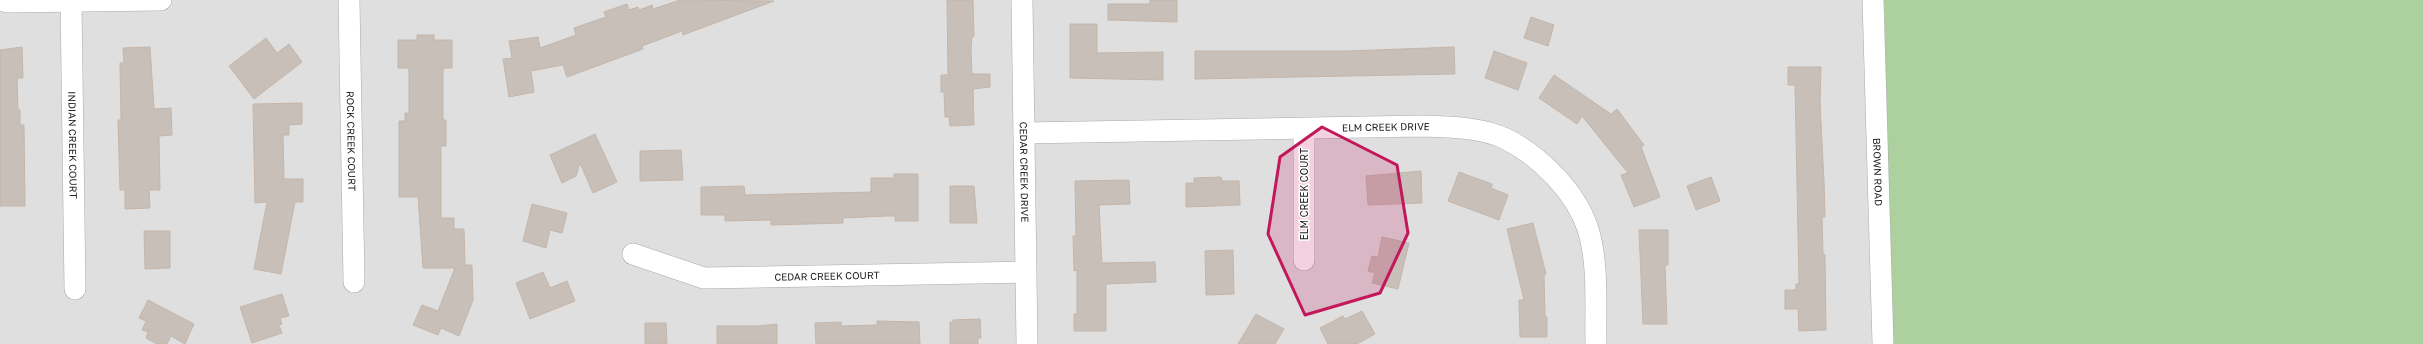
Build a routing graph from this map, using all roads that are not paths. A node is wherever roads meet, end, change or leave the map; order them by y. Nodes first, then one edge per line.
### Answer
1 (0, 0) edge
2 (161, 0) edge
3 (349, 0) edge
4 (1022, 0) edge
5 (1873, 0) edge
6 (71, 1) junction
7 (1304, 129) junction
8 (1024, 133) junction
9 (633, 254) dead end
10 (1304, 260) dead end
11 (1026, 272) junction
12 (354, 282) dead end
13 (75, 289) dead end
14 (1027, 344) edge
15 (1596, 344) edge
16 (1882, 344) edge

1 - 6 street
2 - 6 street
3 - 12 street, ROCK CREEK COURT
4 - 8 street, CEDAR CREEK DRIVE
5 - 16 street, BROWN ROAD
6 - 13 street, INDIAN CREEK COURT
7 - 8 street, ELM CREEK DRIVE
7 - 10 street, ELM CREEK COURT
7 - 15 street, ELM CREEK DRIVE
8 - 11 street, CEDAR CREEK DRIVE
9 - 11 street, CEDAR CREEK COURT
11 - 14 street, CEDAR CREEK DRIVE

